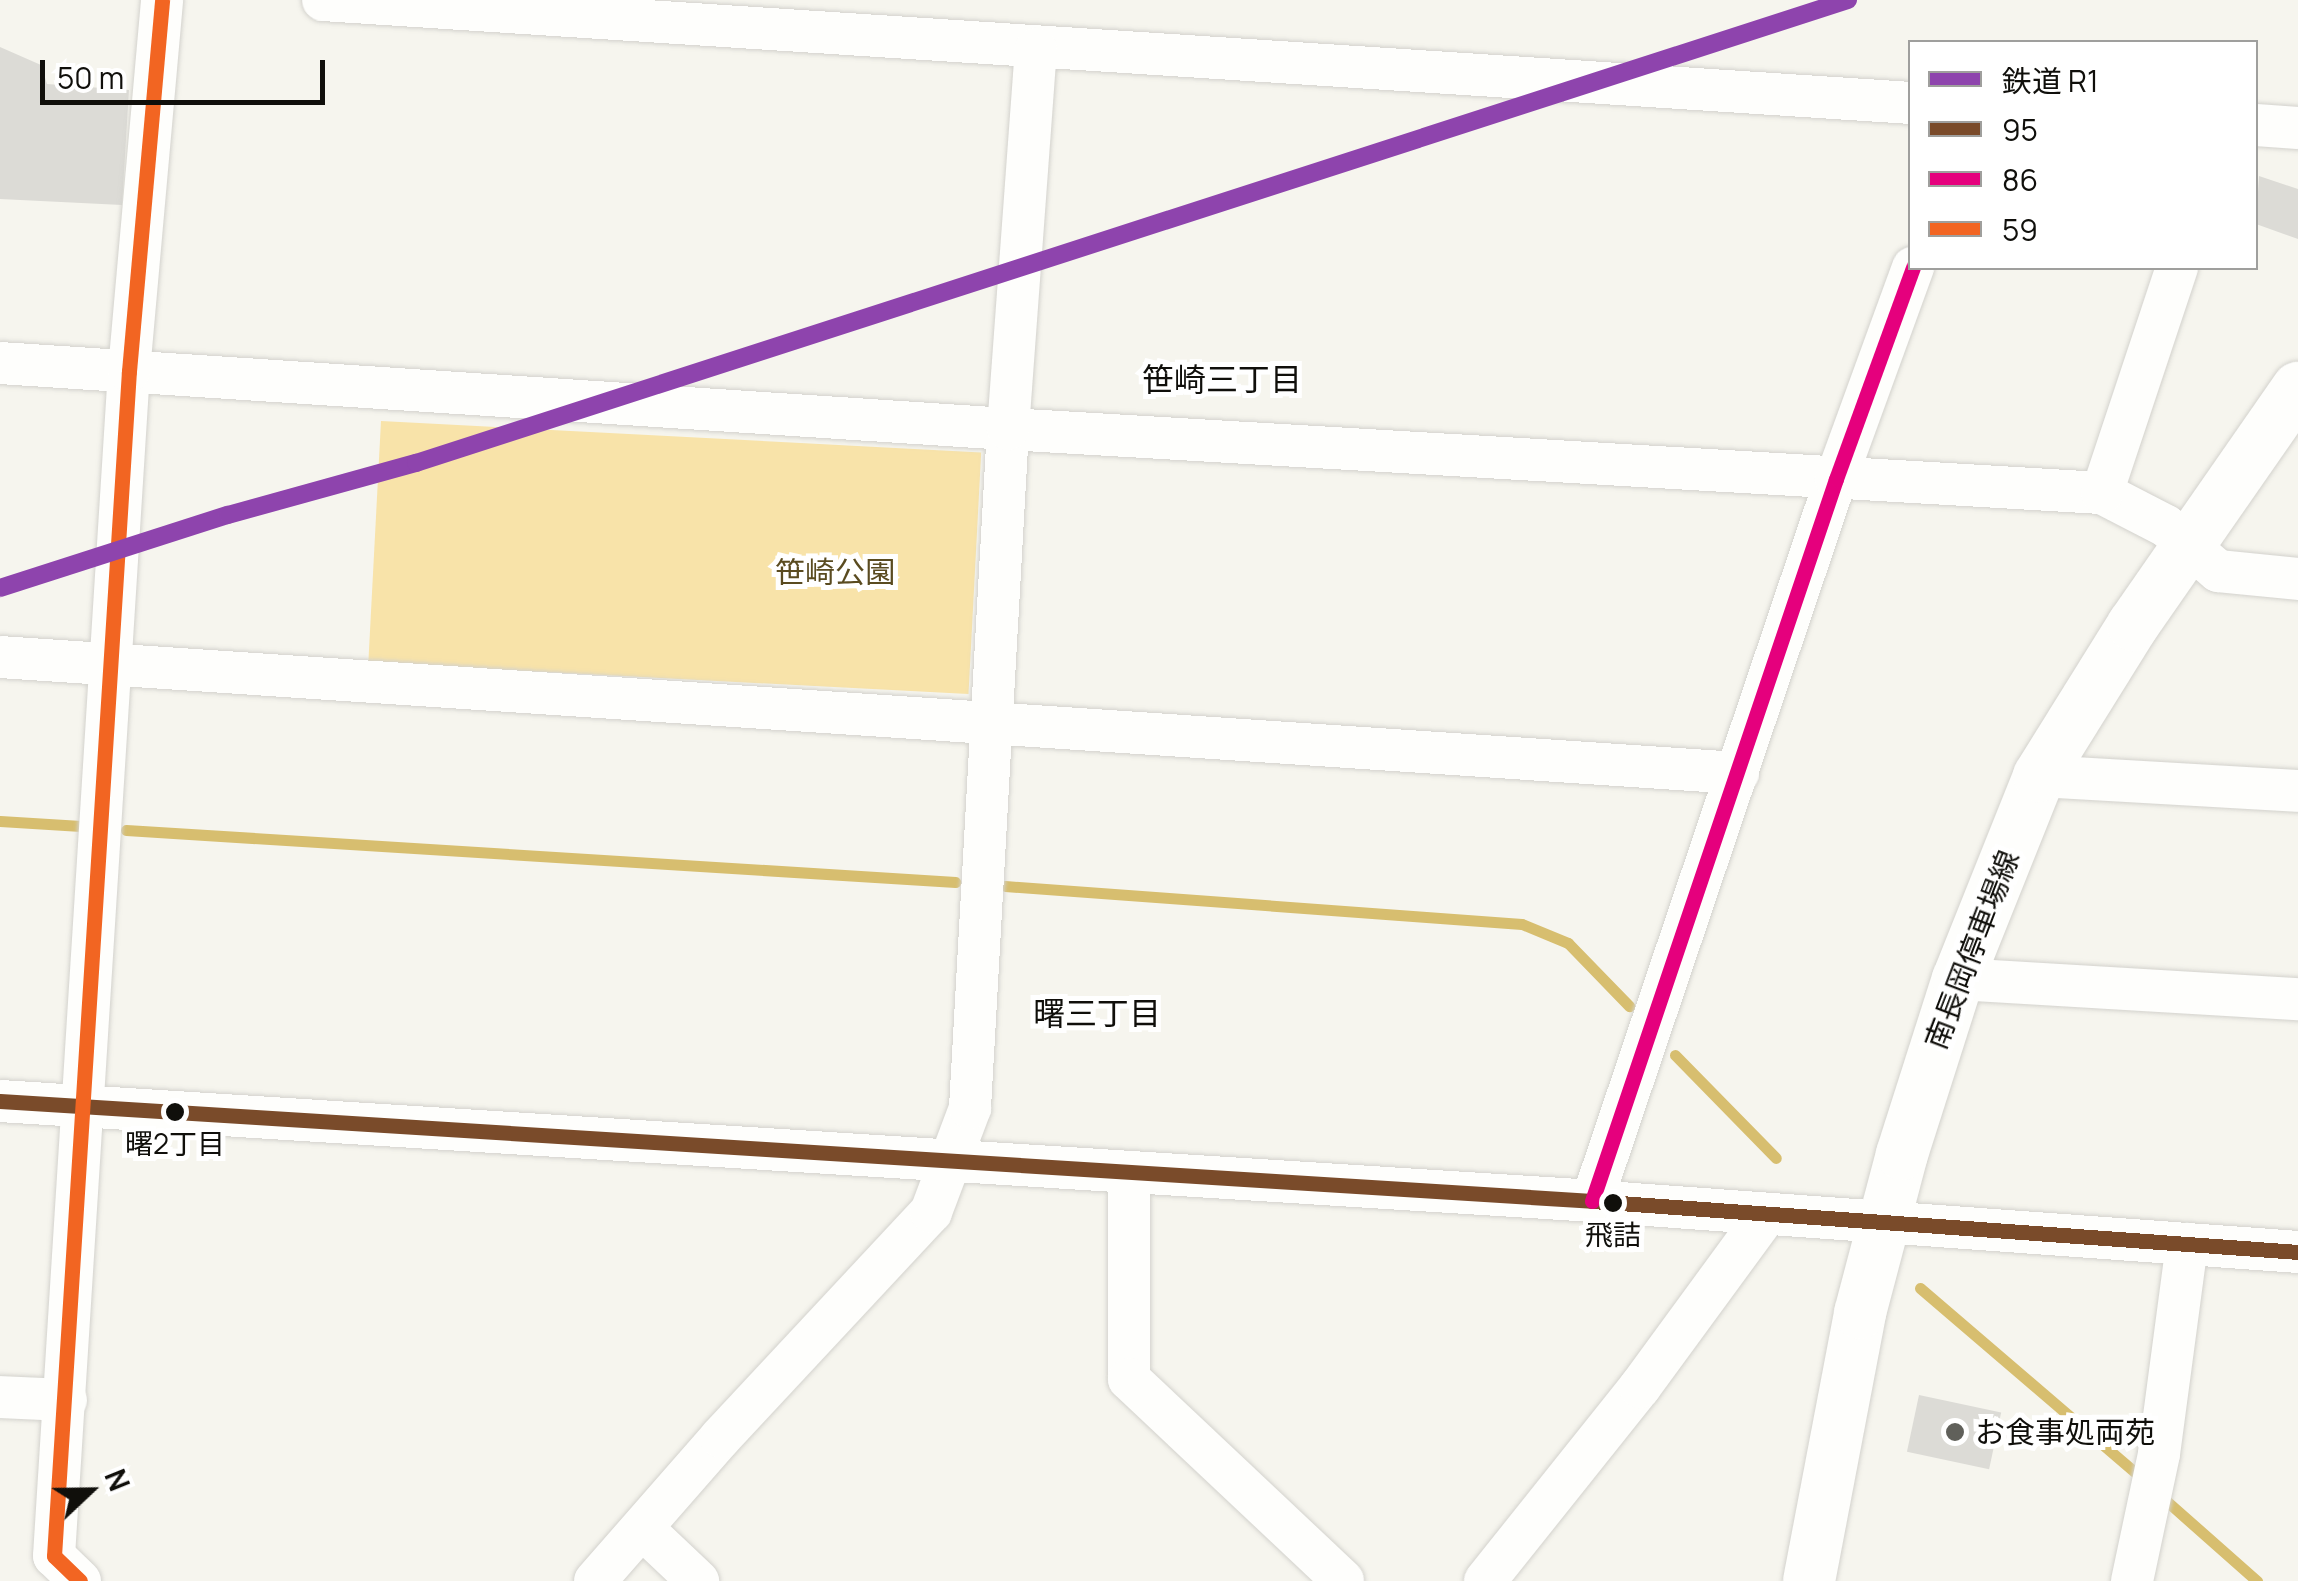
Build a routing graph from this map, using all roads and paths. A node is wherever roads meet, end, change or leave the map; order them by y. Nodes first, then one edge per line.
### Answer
1 (162, 0) edge
2 (322, 0) edge
3 (1036, 49) junction
4 (1908, 104) edge
5 (2258, 126) edge
6 (2298, 128) edge
7 (1912, 270) edge
8 (2176, 270) edge
9 (0, 363) edge
10 (129, 371) junction
11 (2298, 388) edge
12 (1008, 429) junction
13 (1836, 479) junction
14 (2102, 493) junction
15 (2189, 548) junction
16 (2298, 579) edge
17 (0, 658) edge
18 (111, 664) junction
19 (990, 724) junction
20 (1738, 773) junction
21 (2039, 776) junction
22 (2298, 791) edge
23 (1958, 979) junction
24 (2298, 998) edge
25 (0, 1101) edge
26 (84, 1106) junction
27 (953, 1162) junction
28 (1129, 1173) junction
29 (1592, 1202) junction
30 (1766, 1215) junction
31 (1882, 1223) junction
32 (2188, 1244) junction
33 (2298, 1252) edge
34 (0, 1396) edge
35 (66, 1400) junction
36 (643, 1530) junction
37 (80, 1581) edge
38 (595, 1581) edge
39 (698, 1581) edge
40 (1343, 1581) edge
41 (1485, 1581) edge
42 (1809, 1581) edge
43 (2132, 1581) edge

1 - 10 street
2 - 3 street
3 - 4 street
3 - 12 street
5 - 6 street
7 - 13 street
8 - 14 street
9 - 10 street
10 - 12 street
10 - 18 street
11 - 15 main road, 南長岡停車場線
12 - 13 street
12 - 19 street
13 - 14 street
13 - 20 street
14 - 15 street
15 - 16 street
15 - 21 main road, 南長岡停車場線
17 - 18 street
18 - 19 street
18 - 26 street
19 - 20 street
19 - 27 street
20 - 29 street
21 - 22 street
21 - 23 main road, 南長岡停車場線
23 - 24 street
23 - 31 main road, 南長岡停車場線
25 - 26 street
26 - 27 street
26 - 35 street
27 - 28 street
27 - 36 street
28 - 29 street
28 - 40 street
29 - 30 street
30 - 31 street
30 - 41 street
31 - 32 street
31 - 42 main road, 南長岡停車場線
32 - 33 street
32 - 43 street
34 - 35 street
35 - 37 street
36 - 38 street
36 - 39 street

